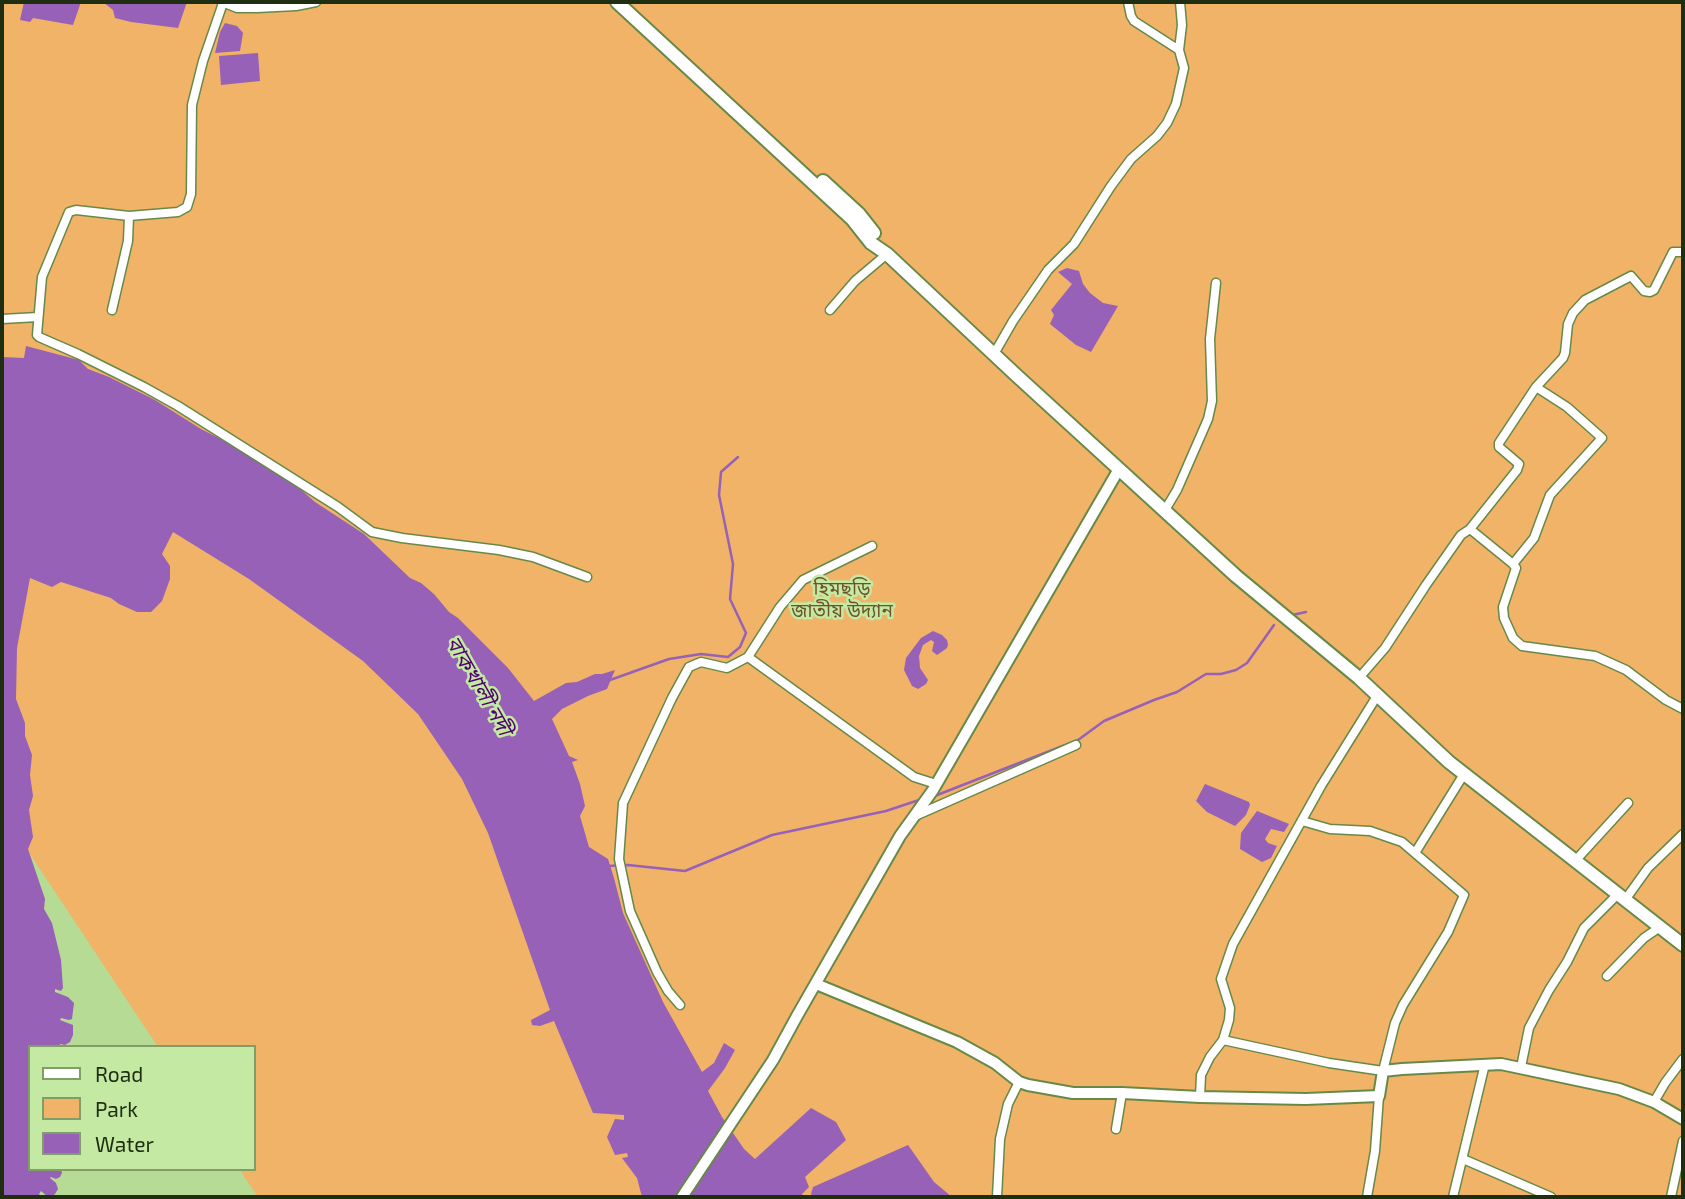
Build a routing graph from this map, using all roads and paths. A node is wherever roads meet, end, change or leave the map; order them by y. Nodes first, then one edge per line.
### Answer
1 (223, 2) edge
2 (316, 2) edge
3 (617, 2) edge
4 (626, 2) edge
5 (1128, 2) edge
6 (1180, 2) edge
7 (1179, 50) junction
8 (129, 216) junction
9 (1683, 252) edge
10 (887, 254) junction
11 (1216, 283) dead end
12 (112, 310) dead end
13 (830, 310) dead end
14 (38, 317) junction
15 (2, 319) edge
16 (993, 354) junction
17 (1536, 387) junction
18 (1119, 469) junction
19 (1165, 510) junction
20 (1470, 529) junction
21 (872, 546) dead end
22 (1513, 564) junction
23 (587, 577) dead end
24 (748, 657) junction
25 (1359, 678) junction
26 (1377, 696) junction
27 (1683, 709) edge
28 (1076, 745) dead end
29 (1464, 774) junction
30 (934, 787) junction
31 (1628, 803) dead end
32 (915, 816) junction
33 (1302, 821) junction
34 (1683, 834) edge
35 (1415, 853) junction
36 (1575, 861) junction
37 (1621, 897) junction
38 (1660, 927) junction
39 (1683, 945) edge
40 (1607, 976) dead end
41 (816, 984) junction
42 (680, 1005) dead end
43 (1223, 1040) junction
44 (1683, 1059) edge
45 (1485, 1064) junction
46 (1521, 1068) junction
47 (1383, 1071) junction
48 (1019, 1082) junction
49 (1122, 1093) junction
50 (1378, 1096) junction
51 (1200, 1097) junction
52 (1654, 1102) junction
53 (1683, 1119) edge
54 (1116, 1129) dead end
55 (1683, 1141) edge
56 (1463, 1159) junction
57 (682, 1197) edge
58 (997, 1197) edge
59 (1367, 1197) edge
60 (1453, 1197) edge
61 (1551, 1197) edge
62 (1671, 1197) edge

1 - 2 street
1 - 8 street
3 - 10 main road
4 - 10 main road
5 - 7 street
6 - 7 street
7 - 16 street
8 - 12 street
8 - 14 street
9 - 17 street
10 - 13 street
10 - 16 main road
11 - 19 street
14 - 15 street
14 - 23 street
16 - 18 main road
17 - 20 street
17 - 22 street
18 - 19 main road
18 - 30 street
19 - 25 main road
20 - 22 street
20 - 25 street
21 - 24 street
22 - 27 street
24 - 30 street
24 - 42 street
25 - 26 main road
26 - 29 main road
26 - 33 street
28 - 32 street
29 - 35 street
29 - 36 main road
30 - 32 street
31 - 36 street
32 - 41 street
33 - 35 street
33 - 43 street
34 - 37 street
35 - 47 street
36 - 37 main road
37 - 38 main road
37 - 46 street
38 - 39 main road
38 - 40 street
41 - 48 street
41 - 57 street
43 - 47 street
43 - 51 street
44 - 52 street
45 - 46 street
45 - 47 street
45 - 56 street
46 - 52 street
47 - 50 street
48 - 49 street
48 - 58 street
49 - 51 street
49 - 54 street
50 - 51 street
50 - 59 street
52 - 53 street
55 - 62 street
56 - 60 street
56 - 61 street

